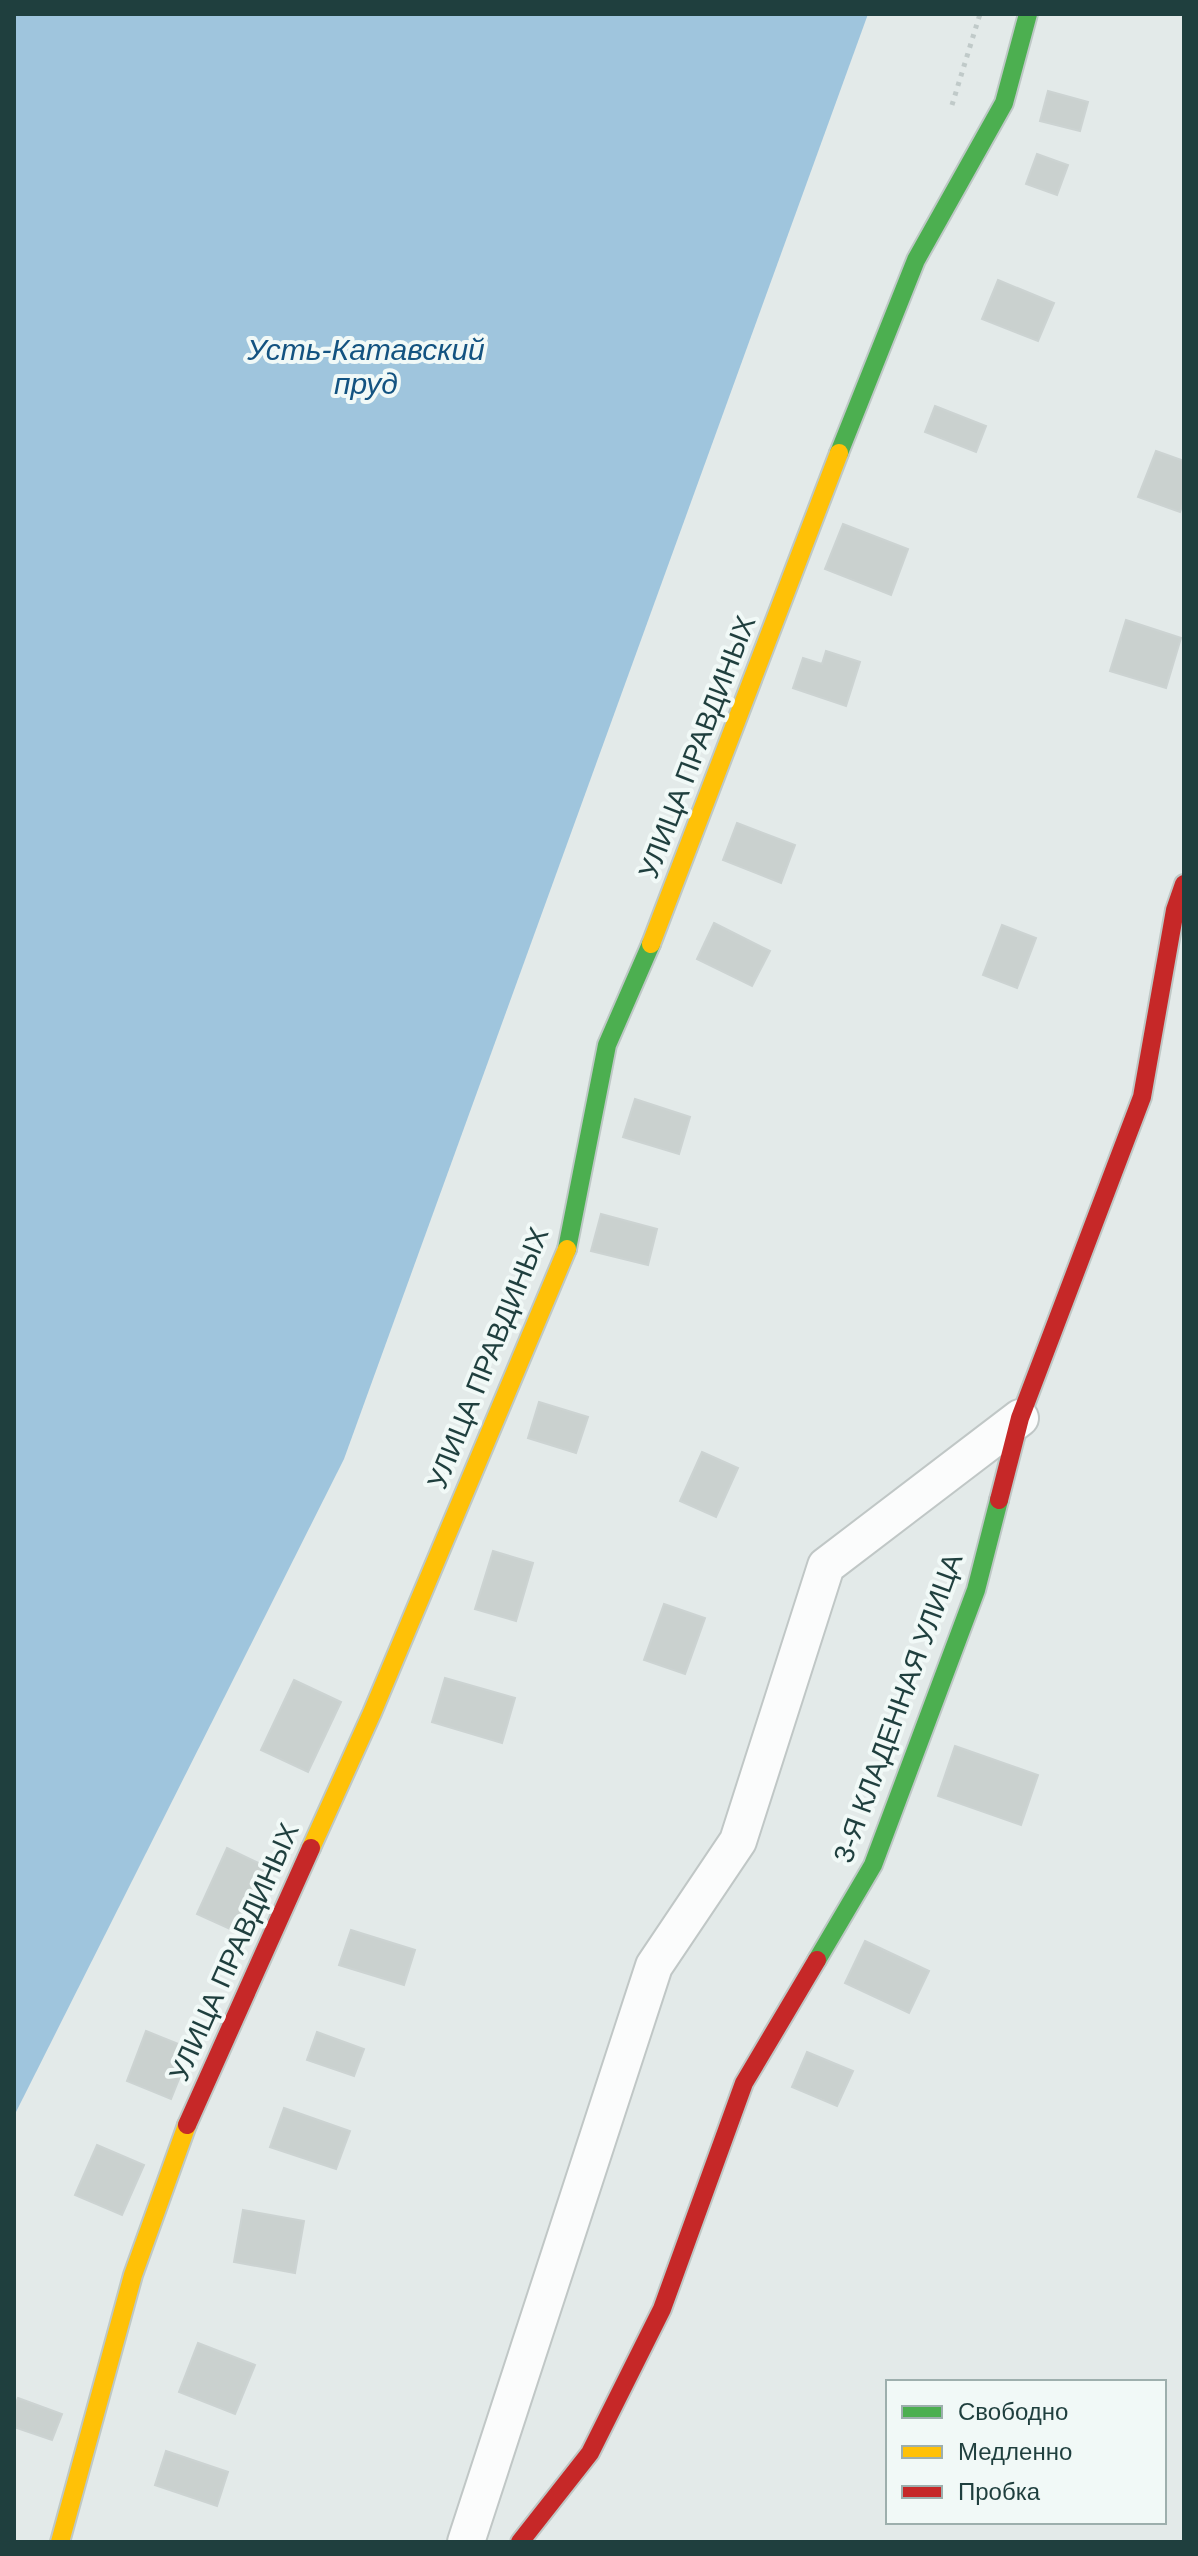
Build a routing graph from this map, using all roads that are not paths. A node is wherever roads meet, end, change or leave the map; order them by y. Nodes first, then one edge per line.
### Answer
1 (1028, 14) edge
2 (1184, 884) edge
3 (1020, 1418) junction
4 (60, 2542) edge
5 (466, 2542) edge
6 (520, 2542) edge

1 - 4 street, УЛИЦА ПРАВДИНЫХ
2 - 3 street, 3-Я КЛАДЕННАЯ УЛИЦА
3 - 5 street
3 - 6 street, 3-Я КЛАДЕННАЯ УЛИЦА

